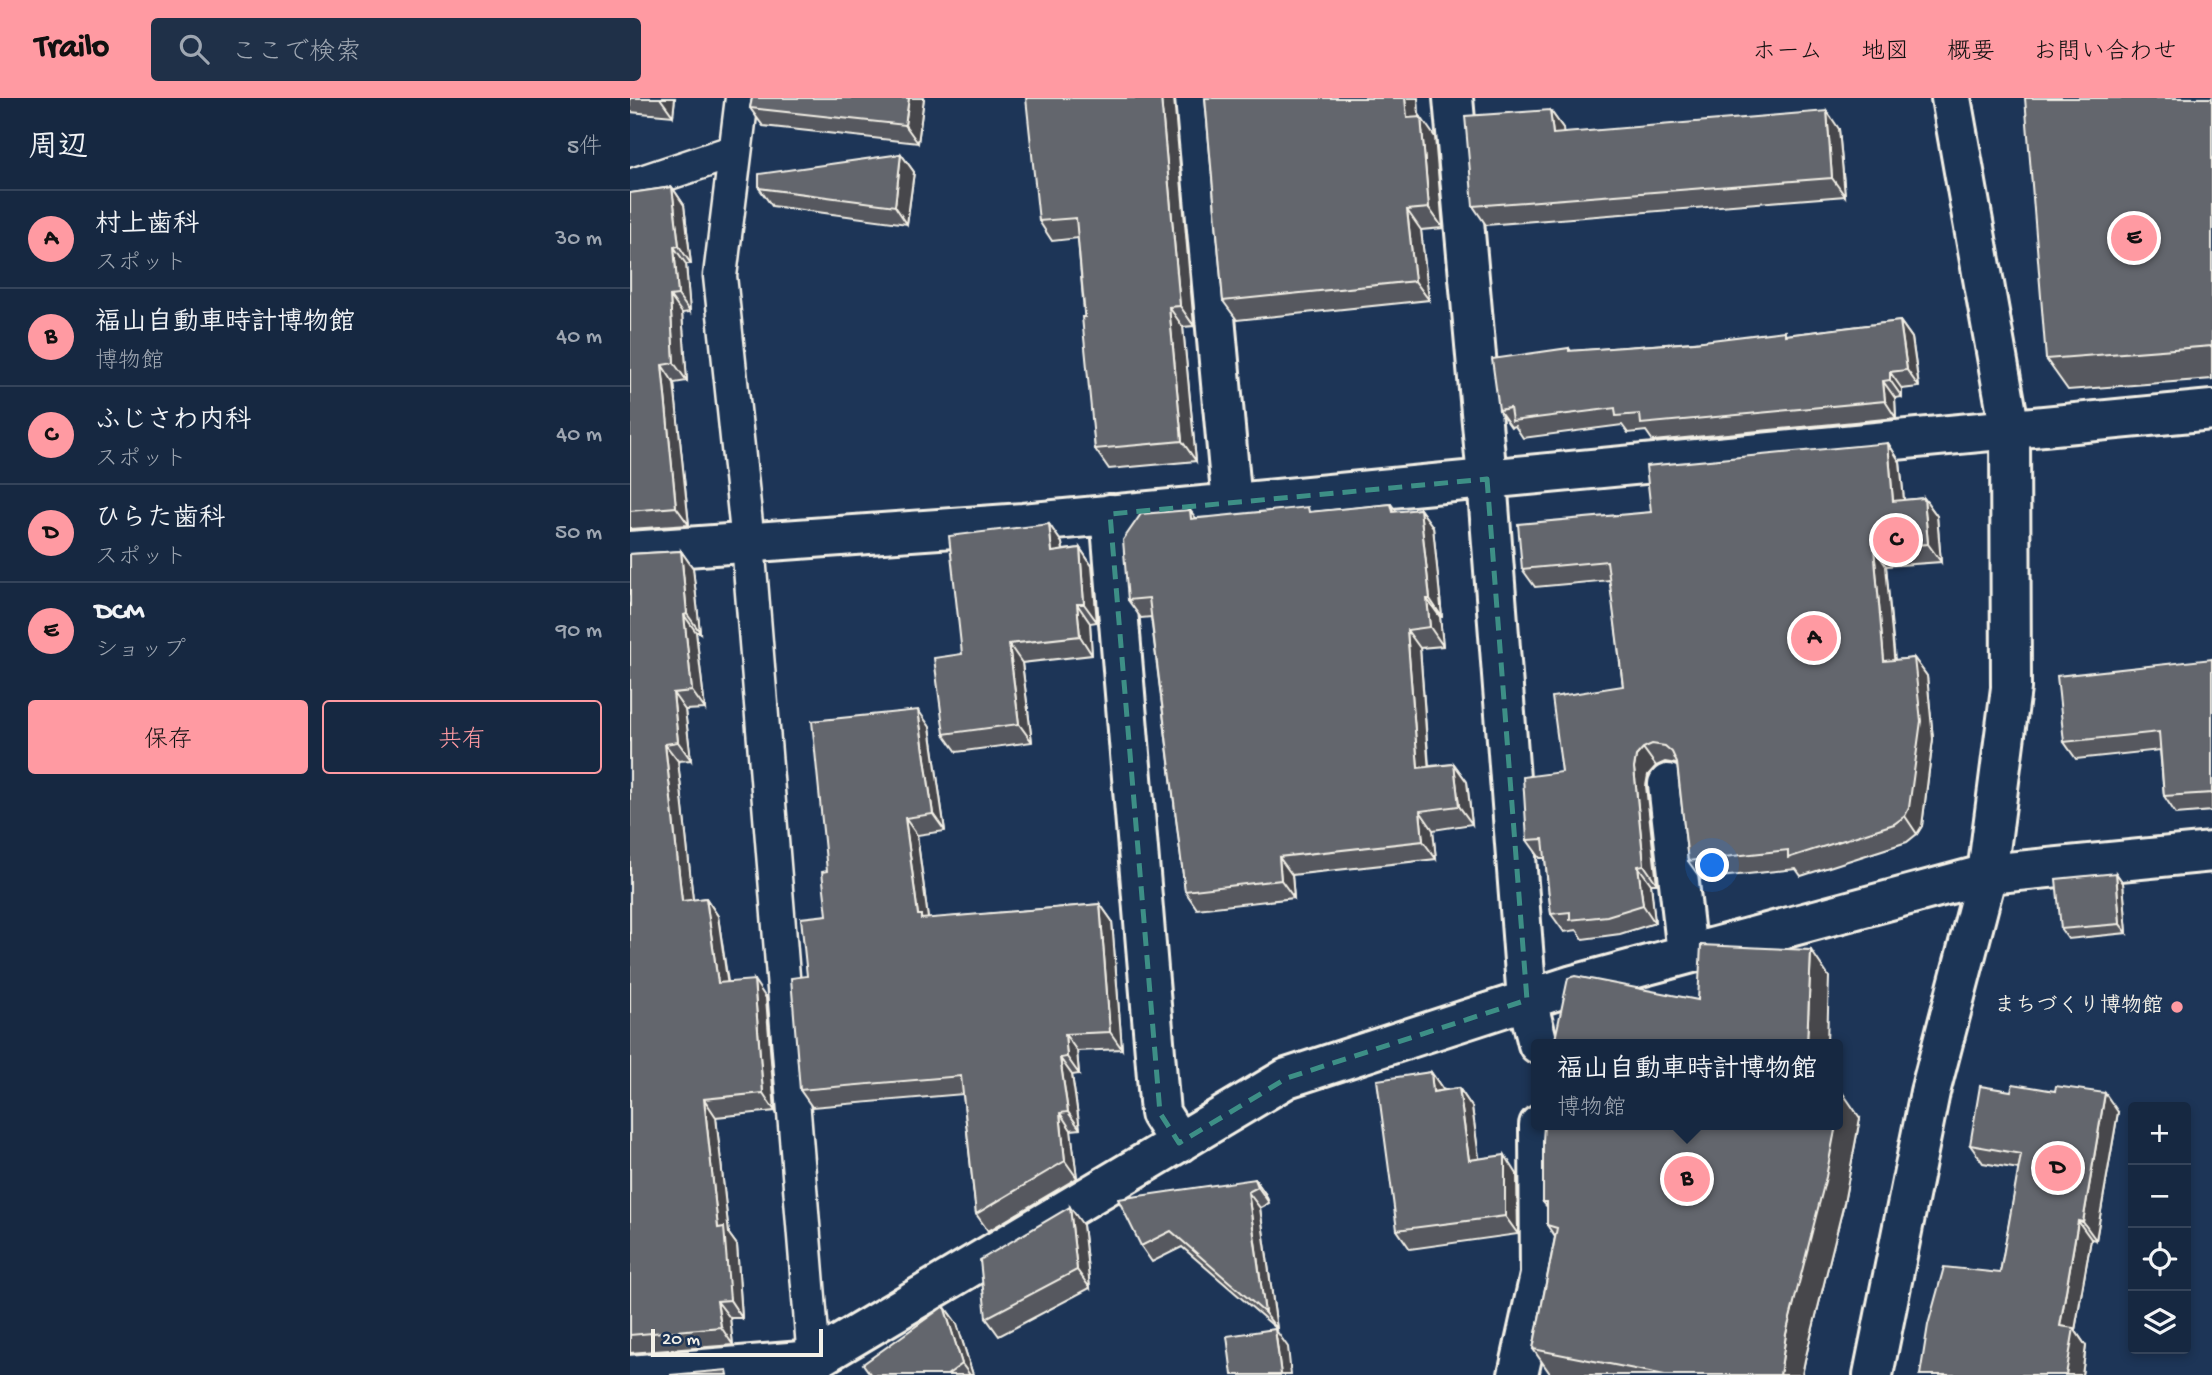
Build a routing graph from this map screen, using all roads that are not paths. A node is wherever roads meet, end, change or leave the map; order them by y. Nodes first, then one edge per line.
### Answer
1 (742, 98) edge
2 (1195, 98) edge
3 (1453, 98) edge
4 (1951, 98) edge
5 (735, 151) junction
6 (630, 186) edge
7 (2212, 410) edge
8 (2010, 430) junction
9 (1487, 479) junction
10 (1232, 504) junction
11 (1110, 514) junction
12 (748, 543) junction
13 (630, 551) edge
14 (1668, 784) dead end
15 (2212, 852) edge
16 (1987, 874) junction
17 (1687, 954) junction
18 (1527, 1000) junction
19 (1537, 1039) edge
20 (1539, 1130) edge
21 (1179, 1143) junction
22 (811, 1368) edge
23 (630, 1375) edge
24 (1518, 1375) edge
25 (1873, 1375) edge

1 - 5 lane
2 - 10 street
3 - 9 street
4 - 8 street
5 - 6 lane
5 - 12 lane
7 - 8 street
8 - 9 street
8 - 16 street
9 - 10 street
9 - 18 street
10 - 11 street
11 - 12 street
11 - 21 street
12 - 13 street
12 - 22 lane
14 - 17 street
15 - 16 street
16 - 17 street
16 - 25 street
17 - 18 street
18 - 19 street
18 - 21 street
20 - 24 street
21 - 22 street
22 - 23 street

